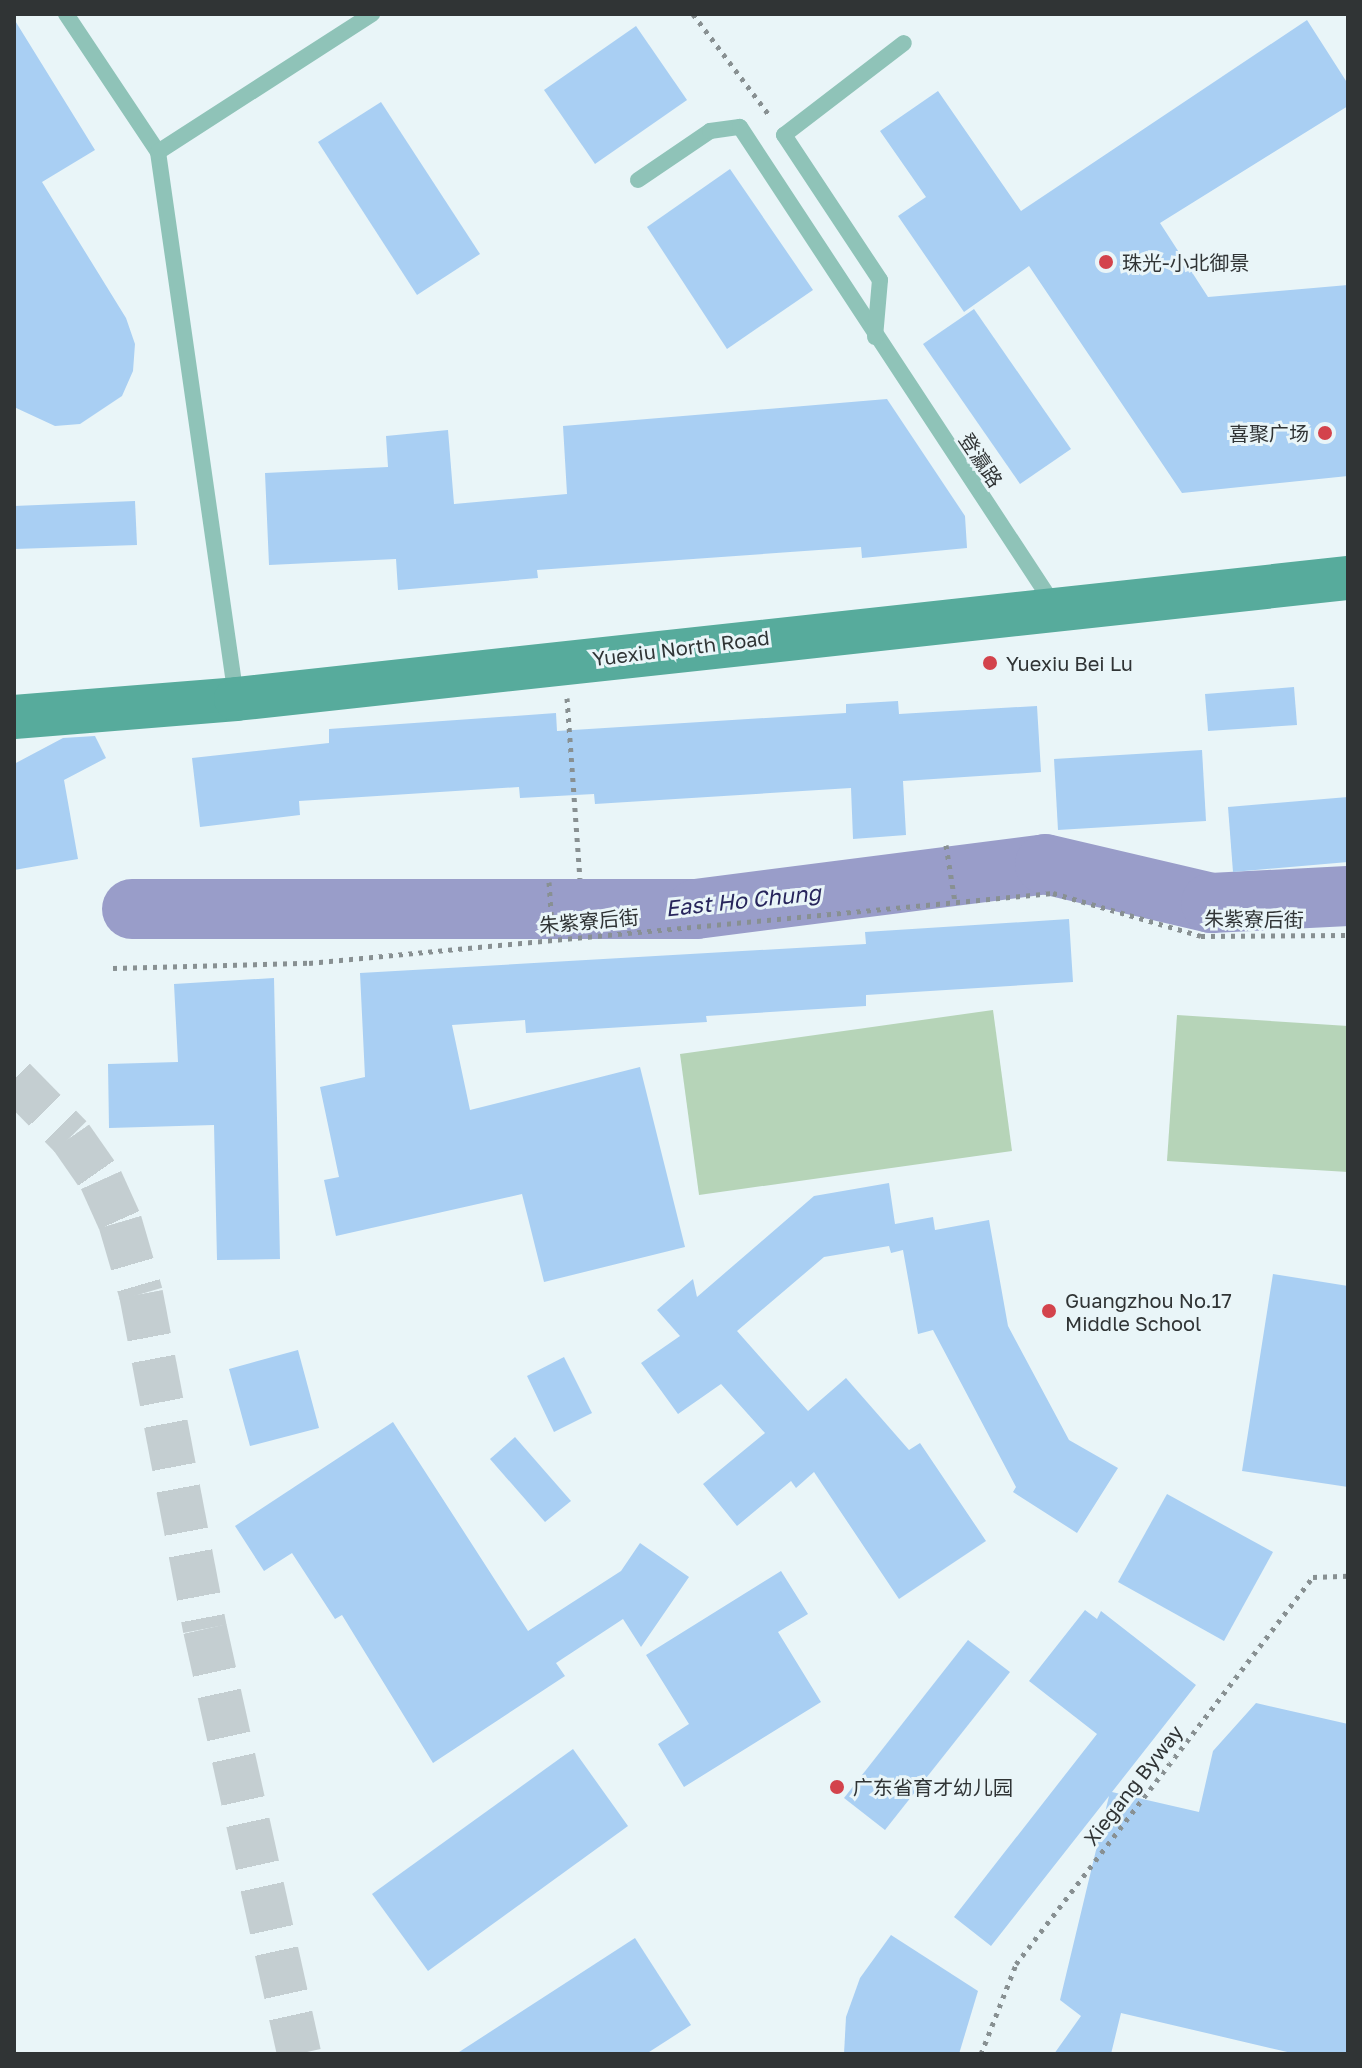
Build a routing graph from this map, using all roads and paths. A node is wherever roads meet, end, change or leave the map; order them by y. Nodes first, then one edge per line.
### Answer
1 (66, 14) edge
2 (372, 14) edge
3 (693, 14) edge
4 (904, 43) dead end
5 (784, 135) junction
6 (158, 152) junction
7 (638, 180) dead end
8 (875, 337) junction
9 (1348, 578) edge
10 (1054, 605) junction
11 (564, 662) junction
12 (236, 699) junction
13 (14, 717) edge
14 (946, 845) dead end
15 (580, 879) dead end
16 (549, 882) dead end
17 (955, 902) junction
18 (1348, 935) edge
19 (553, 940) junction
20 (113, 968) dead end
21 (1348, 1576) edge
22 (981, 2054) edge

1 - 6 lane
2 - 6 lane
3 - 5 path
4 - 5 lane
5 - 8 lane
6 - 12 lane
7 - 8 lane, 登瀛路
8 - 10 lane, 登瀛路
9 - 10 main road, Yuexiu North Road
10 - 11 main road, Yuexiu North Road
11 - 12 main road, Yuexiu North Road
11 - 15 path
12 - 13 main road, Yuexiu North Road
14 - 17 path
16 - 19 path
17 - 18 path, 朱紫寮后街
17 - 19 path, 朱紫寮后街
19 - 20 path, 朱紫寮后街
21 - 22 path, Xiegang Byway

